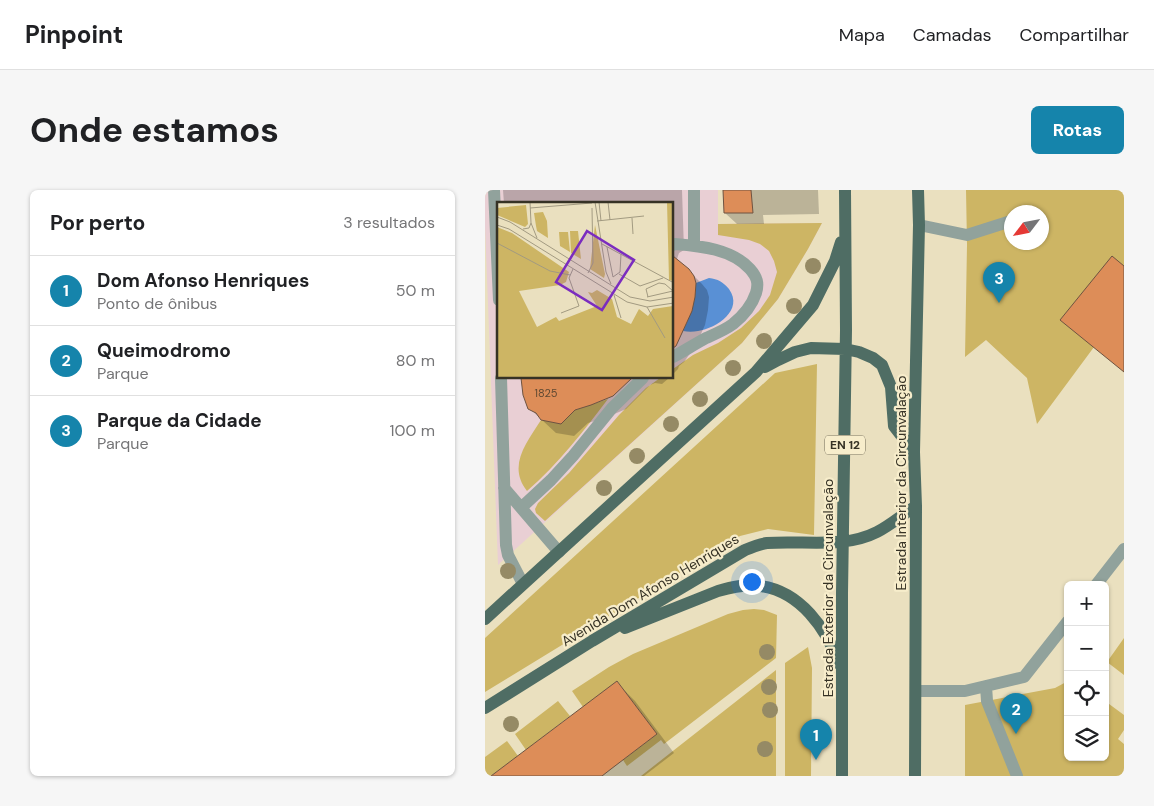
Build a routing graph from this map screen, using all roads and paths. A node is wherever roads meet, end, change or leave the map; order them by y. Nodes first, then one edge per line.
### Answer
1 (495, 190) edge
2 (694, 190) edge
3 (845, 190) edge
4 (919, 190) edge
5 (1004, 223) edge
6 (845, 225) junction
7 (919, 225) junction
8 (674, 244) edge
9 (497, 245) edge
10 (694, 246) junction
11 (845, 349) junction
12 (674, 356) edge
13 (756, 372) junction
14 (501, 379) edge
15 (642, 379) edge
16 (914, 452) junction
17 (504, 488) junction
18 (916, 506) junction
19 (522, 507) junction
20 (844, 541) junction
21 (1124, 549) edge
22 (559, 552) junction
23 (1099, 581) edge
24 (523, 584) junction
25 (485, 619) edge
26 (1064, 626) edge
27 (592, 641) junction
28 (843, 674) junction
29 (986, 686) junction
30 (916, 691) junction
31 (485, 708) edge
32 (842, 776) edge
33 (915, 776) edge
34 (1017, 776) edge

1 - 9 street
2 - 10 street
3 - 6 main road, Estrada Exterior da Circunvalação / EN 12
4 - 7 main road, Estrada Interior da Circunvalação
5 - 7 street
6 - 11 main road, Estrada Exterior da Circunvalação / EN 12
6 - 13 main road
7 - 16 main road, Estrada Interior da Circunvalação
8 - 10 street
10 - 12 street
11 - 13 main road
11 - 16 main road
11 - 20 main road, Estrada Exterior da Circunvalação / EN 12
13 - 22 main road
14 - 17 street
15 - 19 street
16 - 18 main road, Estrada Interior da Circunvalação
17 - 19 street
17 - 24 street
18 - 20 main road, Avenida Dom Afonso Henriques
18 - 30 main road, Estrada Interior da Circunvalação
19 - 22 street
20 - 27 main road, Avenida Dom Afonso Henriques
20 - 28 main road, Estrada Exterior da Circunvalação / EN 12
21 - 23 street
22 - 24 main road
24 - 25 main road
26 - 29 street
27 - 28 main road
27 - 31 main road, Avenida Dom Afonso Henriques
28 - 32 main road, Estrada Exterior da Circunvalação / EN 12
29 - 30 street
29 - 34 street
30 - 33 main road, Estrada Interior da Circunvalação

